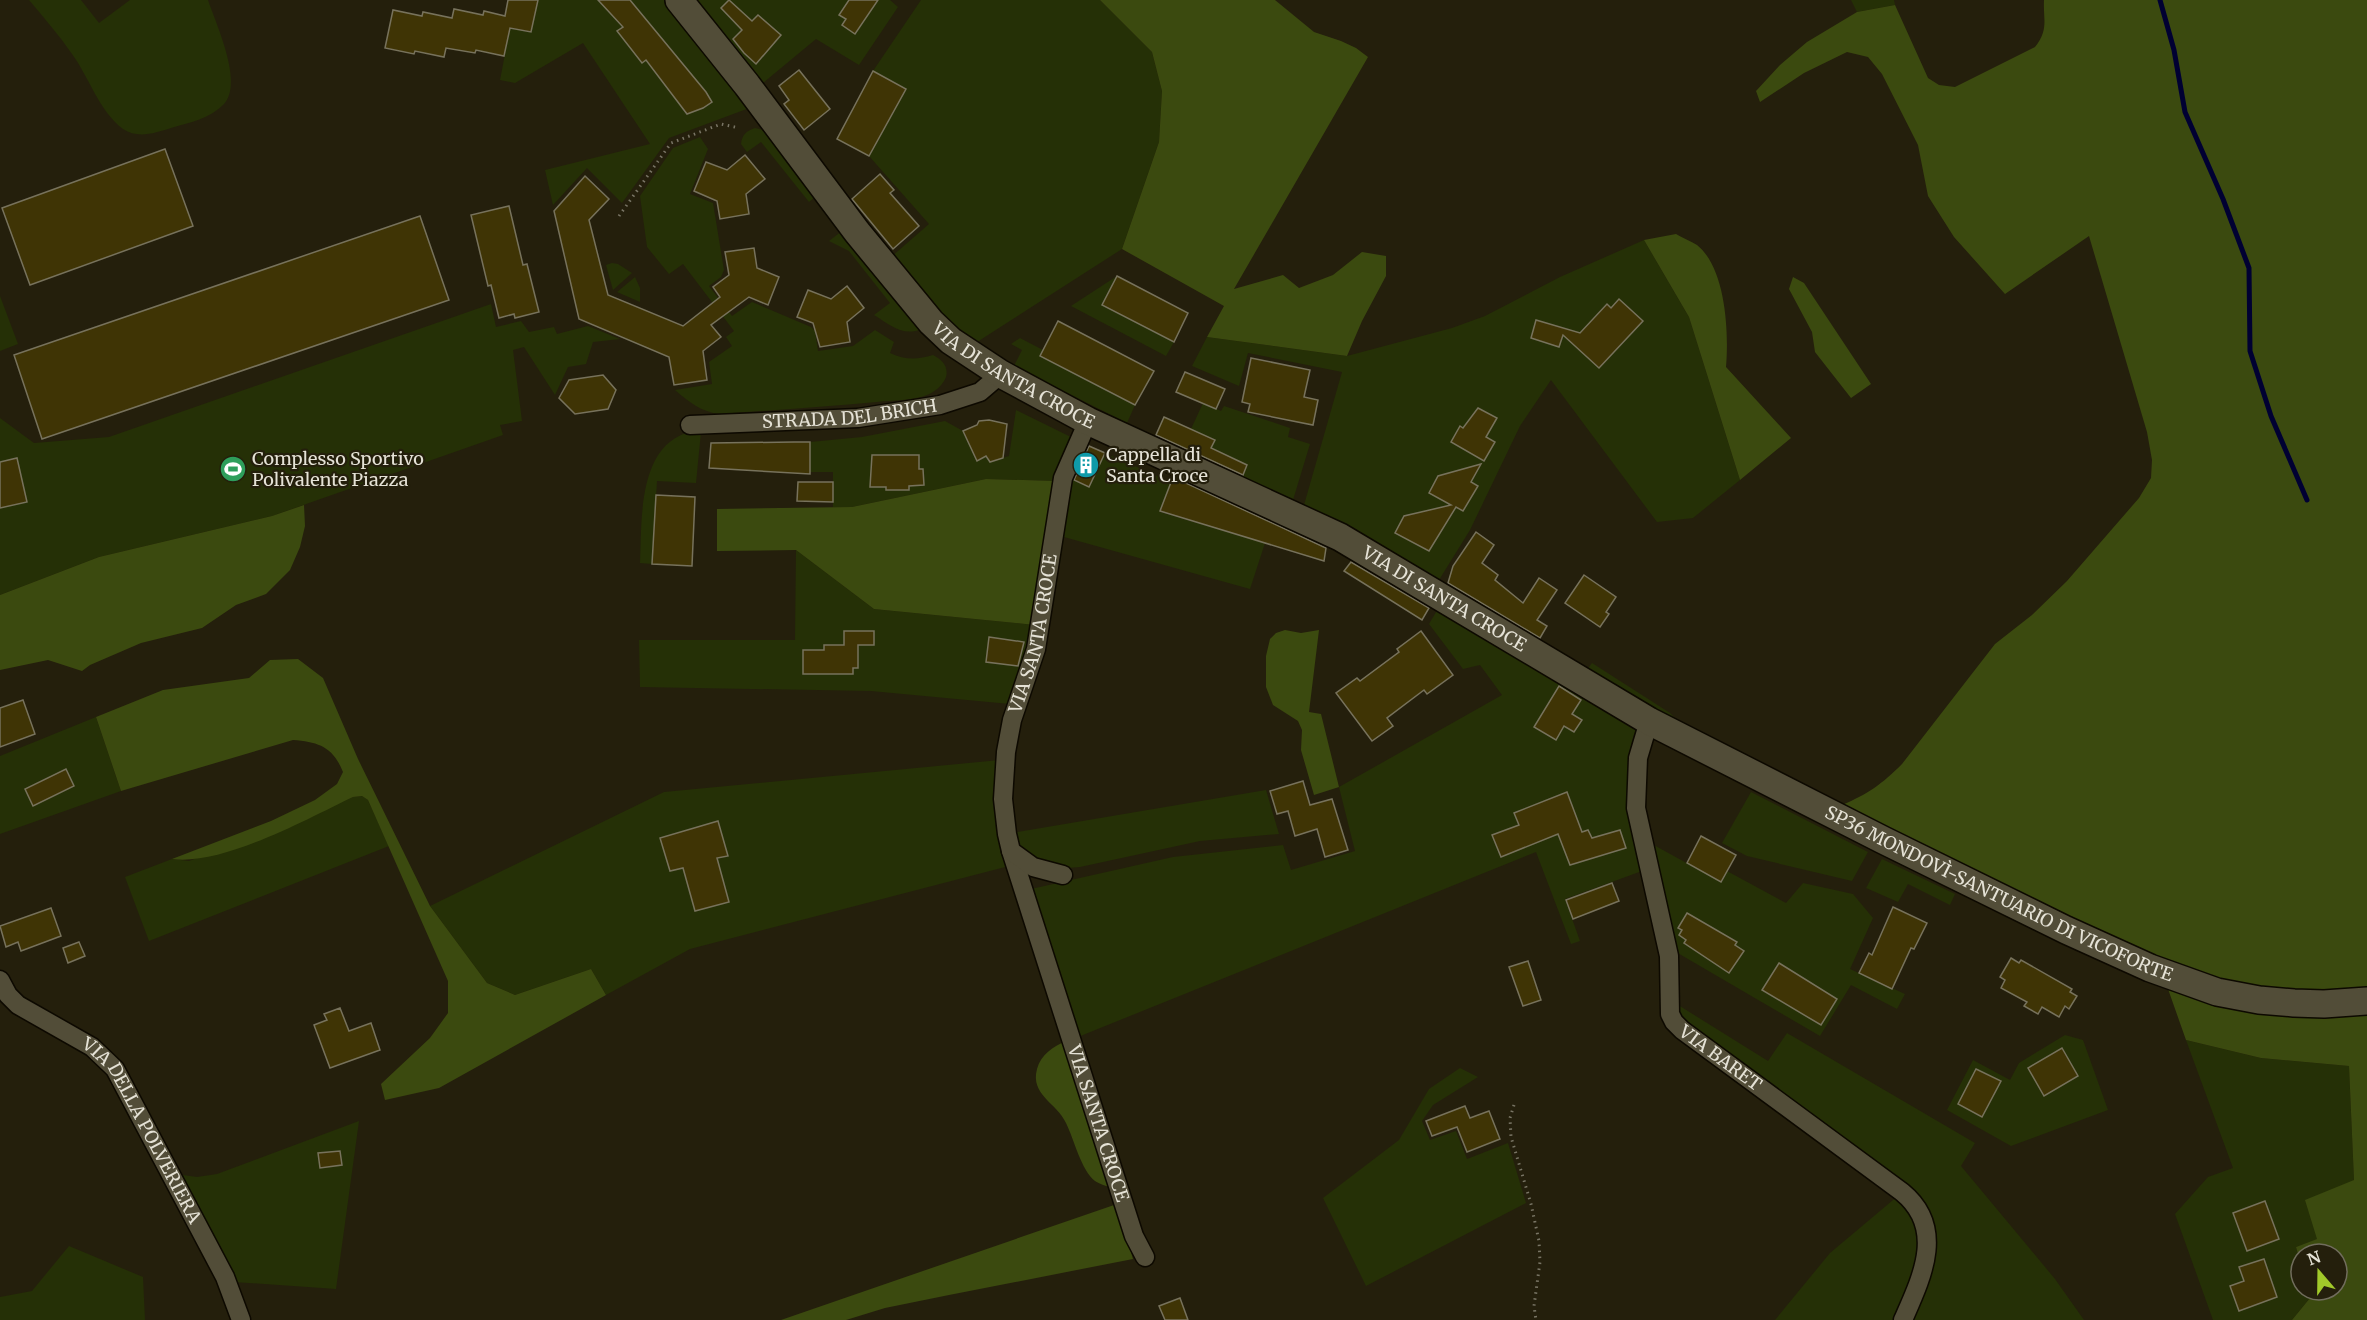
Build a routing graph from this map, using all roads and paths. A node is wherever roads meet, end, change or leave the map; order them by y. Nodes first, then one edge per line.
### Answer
1 (679, 0) edge
2 (739, 128) dead end
3 (619, 216) dead end
4 (1001, 374) junction
5 (1088, 421) junction
6 (690, 425) dead end
7 (1649, 722) junction
8 (1011, 851) junction
9 (1063, 875) dead end
10 (0, 980) edge
11 (2367, 1000) edge
12 (1514, 1105) dead end
13 (1145, 1257) dead end
14 (241, 1320) edge
15 (1536, 1320) edge
16 (1903, 1320) edge

1 - 4 main road, VIA DI SANTA CROCE
2 - 3 path
4 - 5 main road, VIA DI SANTA CROCE
4 - 6 street, STRADA DEL BRICH
5 - 7 main road, VIA DI SANTA CROCE
5 - 8 street, VIA SANTA CROCE
7 - 11 main road, SP36 MONDOVÌ-SANTUARIO DI VICOFORTE
7 - 16 street, VIA BARET
8 - 9 street
8 - 13 street, VIA SANTA CROCE
10 - 14 street, VIA DELLA POLVERIERA
12 - 15 path

